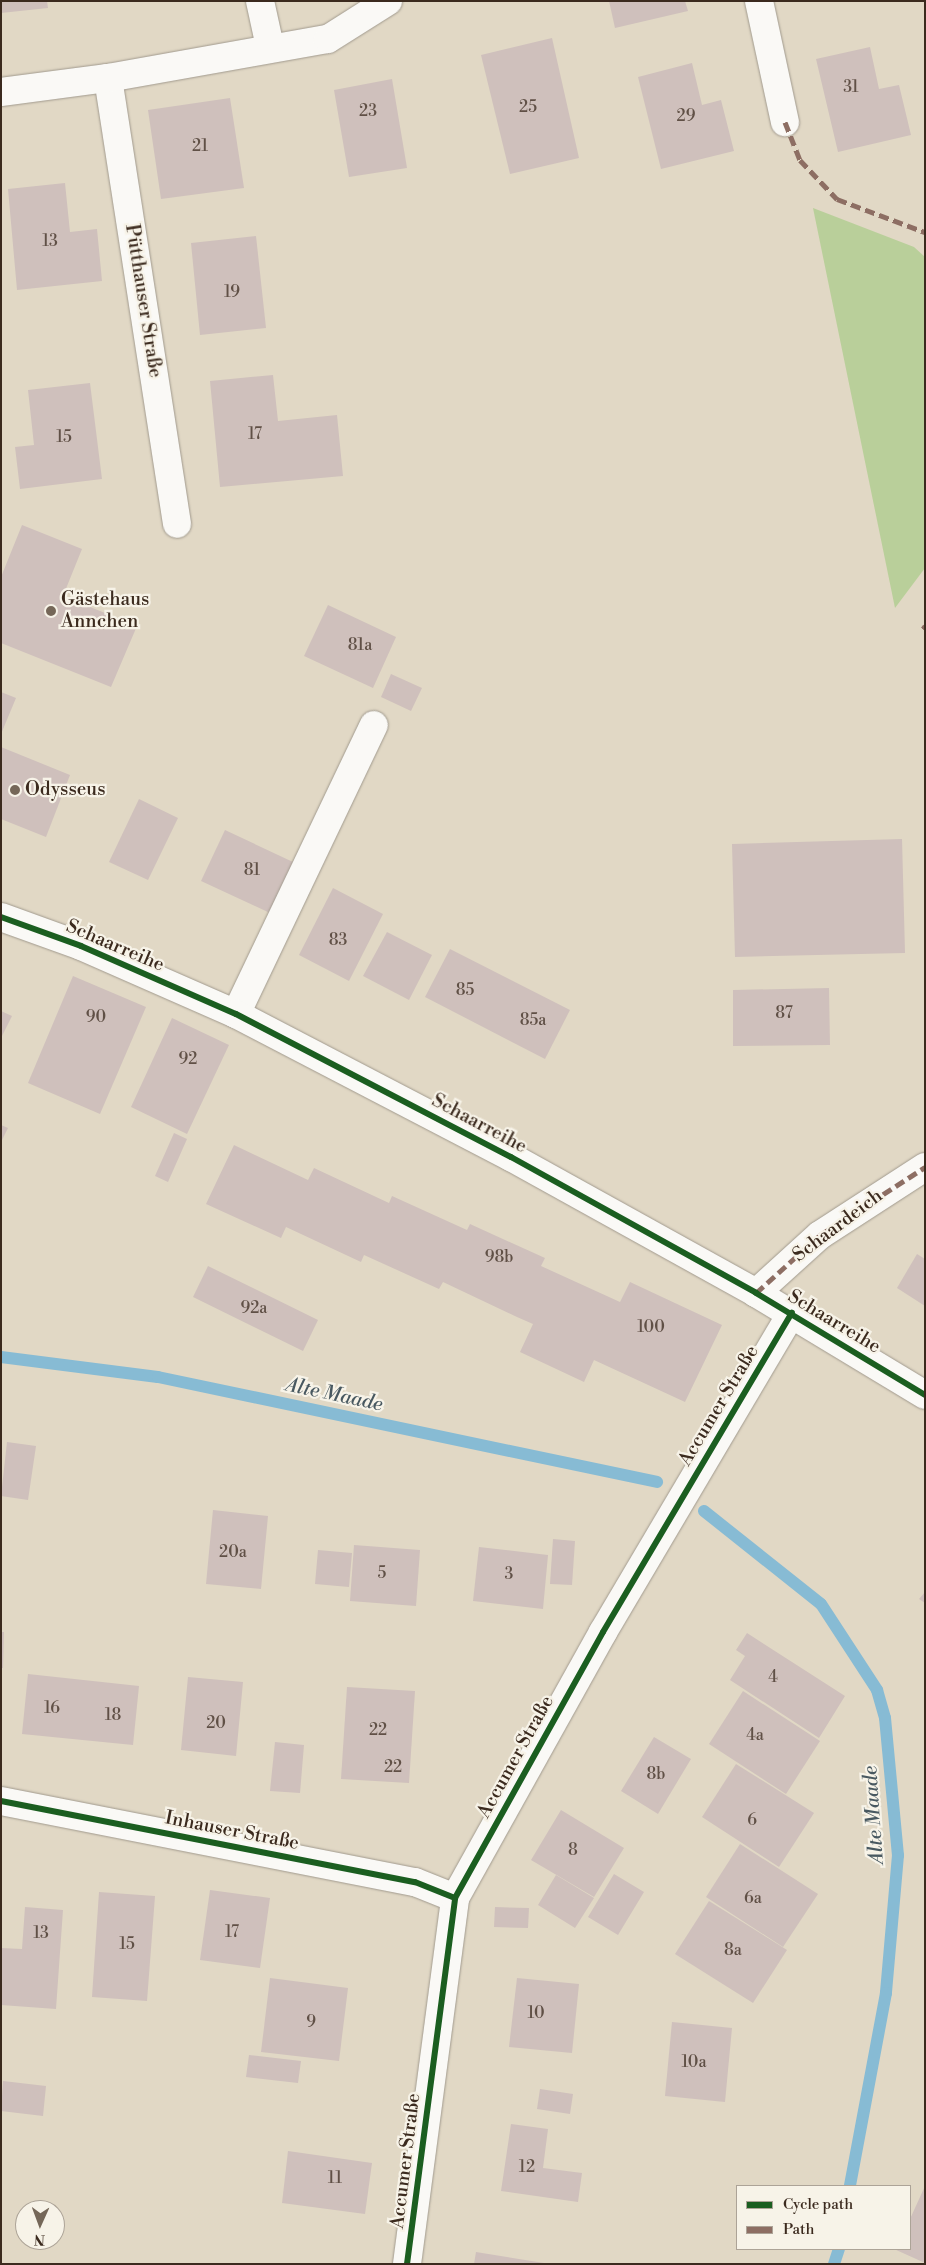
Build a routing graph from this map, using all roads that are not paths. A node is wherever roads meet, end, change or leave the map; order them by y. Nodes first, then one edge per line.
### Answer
1 (260, 1) edge
2 (388, 1) edge
3 (760, 1) edge
4 (270, 47) junction
5 (108, 78) junction
6 (1, 92) edge
7 (785, 122) dead end
8 (177, 524) dead end
9 (374, 725) dead end
10 (1, 917) edge
11 (236, 1014) junction
12 (925, 1167) edge
13 (756, 1293) junction
14 (792, 1313) junction
15 (925, 1395) edge
16 (1, 1801) edge
17 (455, 1898) junction
18 (407, 2264) edge

1 - 4 street
2 - 4 street
3 - 7 street
4 - 5 street
5 - 6 street
5 - 8 street, Pütthauser Straße
9 - 11 street
10 - 11 street, Schaarreihe
11 - 13 street, Schaarreihe
12 - 13 street, Schaardeich
13 - 14 street, Schaarreihe
14 - 15 street, Schaarreihe
14 - 17 street, Accumer Straße
16 - 17 street, Inhauser Straße
17 - 18 street, Accumer Straße

